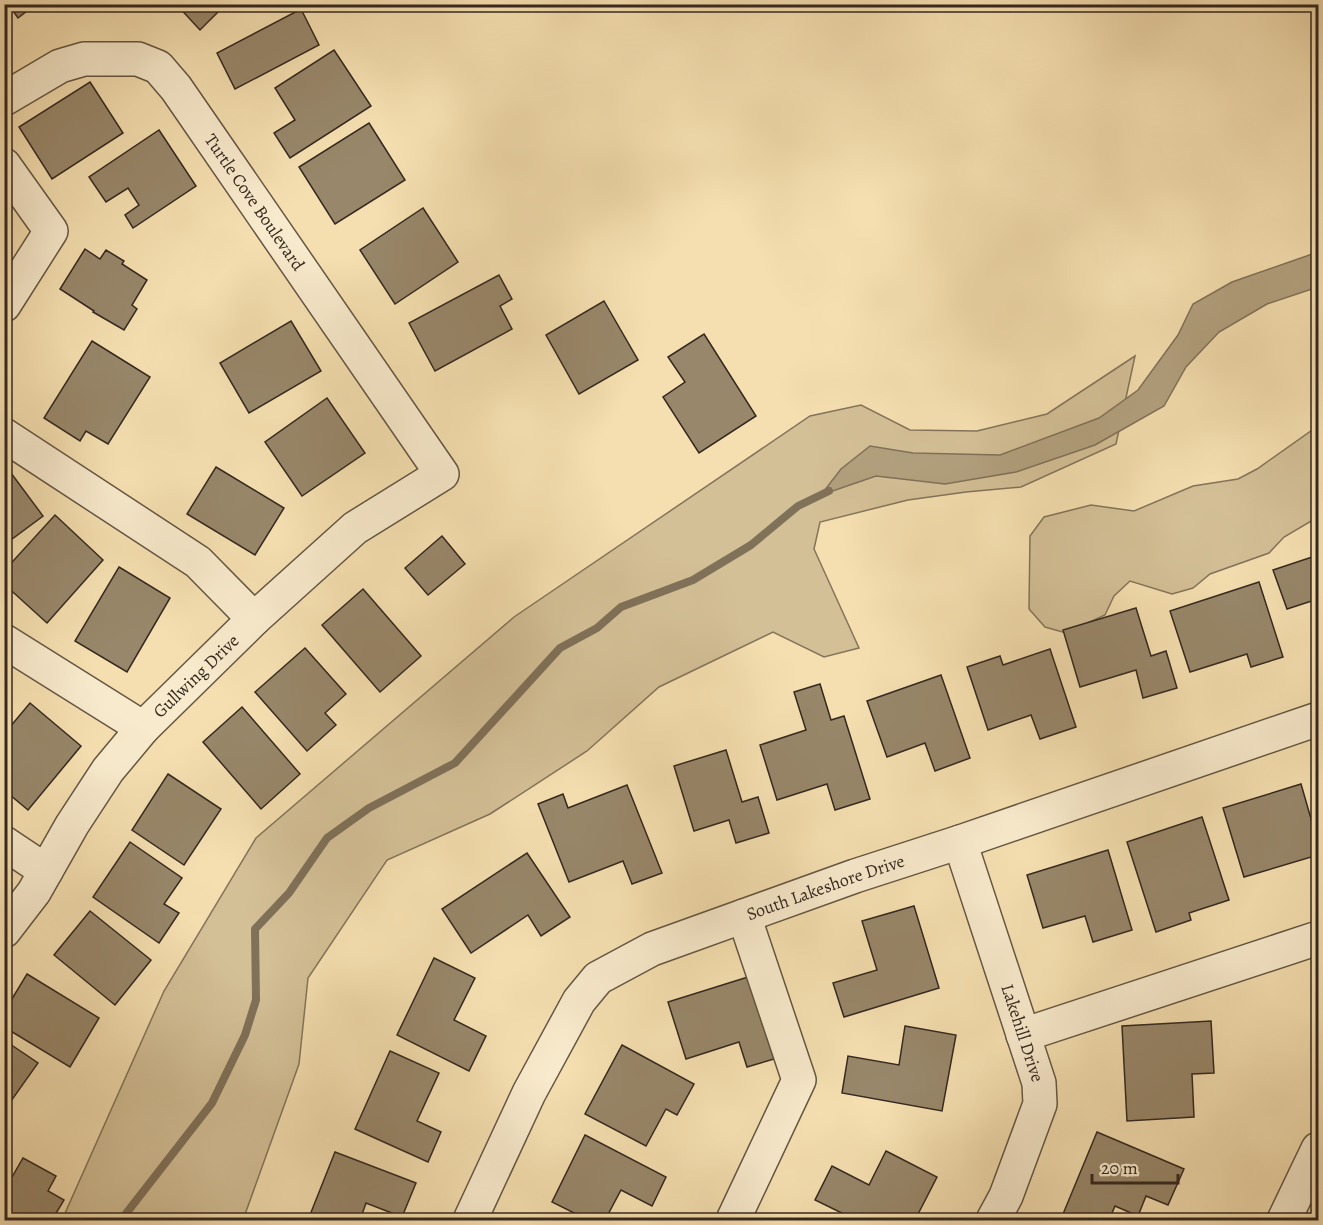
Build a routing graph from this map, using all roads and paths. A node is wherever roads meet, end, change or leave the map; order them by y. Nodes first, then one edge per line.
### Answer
1 (4, 99) edge
2 (4, 165) edge
3 (4, 305) edge
4 (4, 435) edge
5 (442, 474) joint
6 (254, 619) junction
7 (4, 641) edge
8 (1318, 719) edge
9 (143, 728) junction
10 (4, 843) edge
11 (960, 843) junction
12 (46, 871) junction
13 (744, 916) junction
14 (4, 931) edge
15 (1318, 938) edge
16 (1023, 1035) junction
17 (1318, 1149) edge
18 (470, 1221) edge
19 (733, 1221) edge
20 (993, 1221) edge
21 (1284, 1221) edge

1 - 5 street, Turtle Cove Boulevard
2 - 3 street
4 - 6 street
5 - 6 street, Gullwing Drive
6 - 9 street, Gullwing Drive
7 - 9 street
8 - 11 street, South Lakeshore Drive
9 - 12 street, Gullwing Drive
10 - 12 street
11 - 13 street, South Lakeshore Drive
11 - 16 street, Lakehill Drive
12 - 14 street, Gullwing Drive
13 - 18 street, South Lakeshore Drive
13 - 19 street
15 - 16 street
16 - 20 street, Lakehill Drive
17 - 21 street

